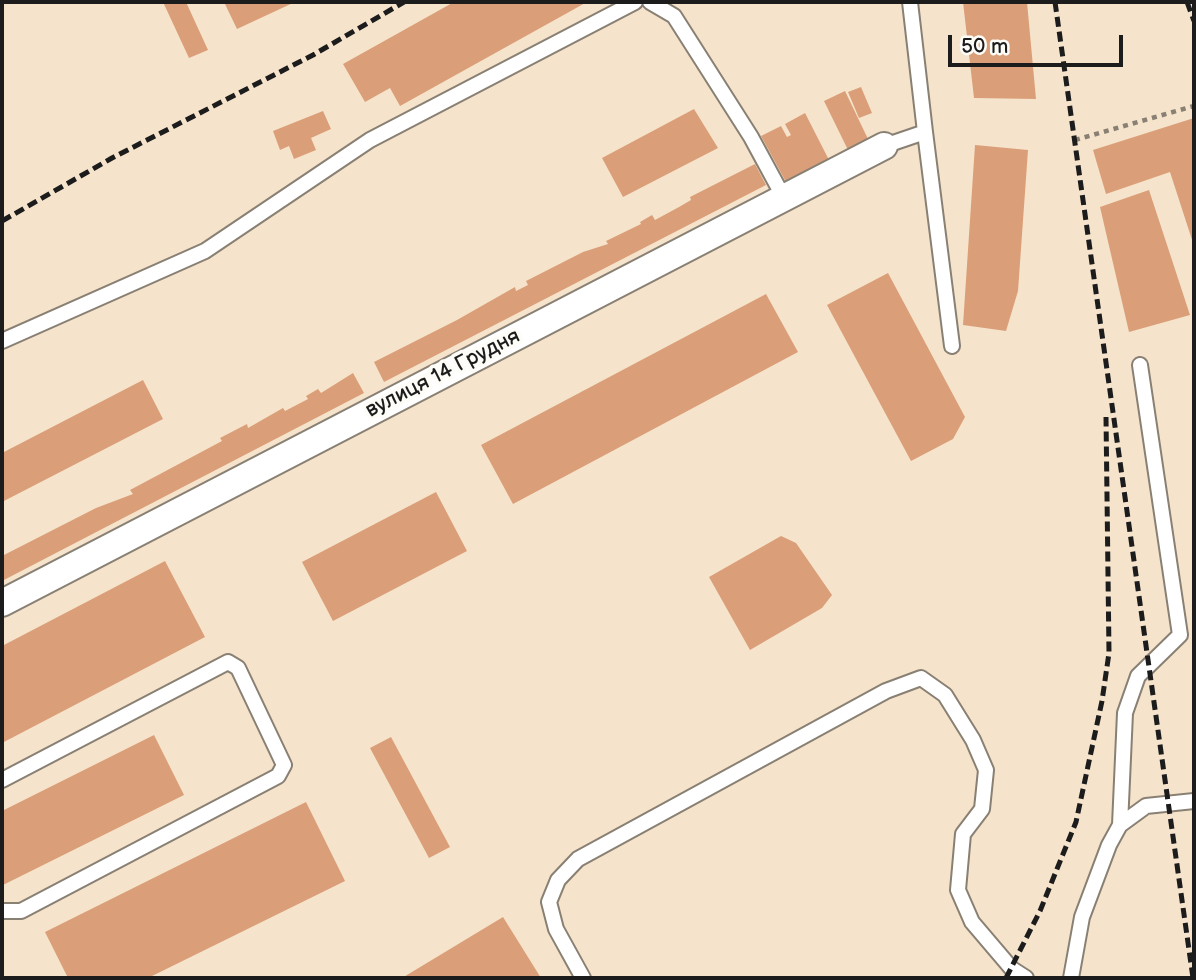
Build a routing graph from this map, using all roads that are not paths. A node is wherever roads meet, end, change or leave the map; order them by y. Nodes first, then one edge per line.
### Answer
1 (635, 2) edge
2 (650, 2) edge
3 (910, 2) edge
4 (925, 132) junction
5 (884, 146) joint
6 (784, 198) junction
7 (2, 341) edge
8 (952, 346) dead end
9 (1140, 365) dead end
10 (2, 603) edge
11 (1187, 635) edge
12 (2, 780) edge
13 (1194, 801) edge
14 (1120, 825) junction
15 (2, 911) edge
16 (583, 978) edge
17 (1026, 978) edge
18 (1071, 978) edge

1 - 7 lane
2 - 6 lane
3 - 4 lane
4 - 5 lane
4 - 8 lane
5 - 6 street, вулиця 14 Грудня
6 - 10 street, вулиця 14 Грудня
9 - 11 lane
11 - 14 lane
12 - 15 lane
13 - 14 lane
14 - 18 lane
16 - 17 lane

